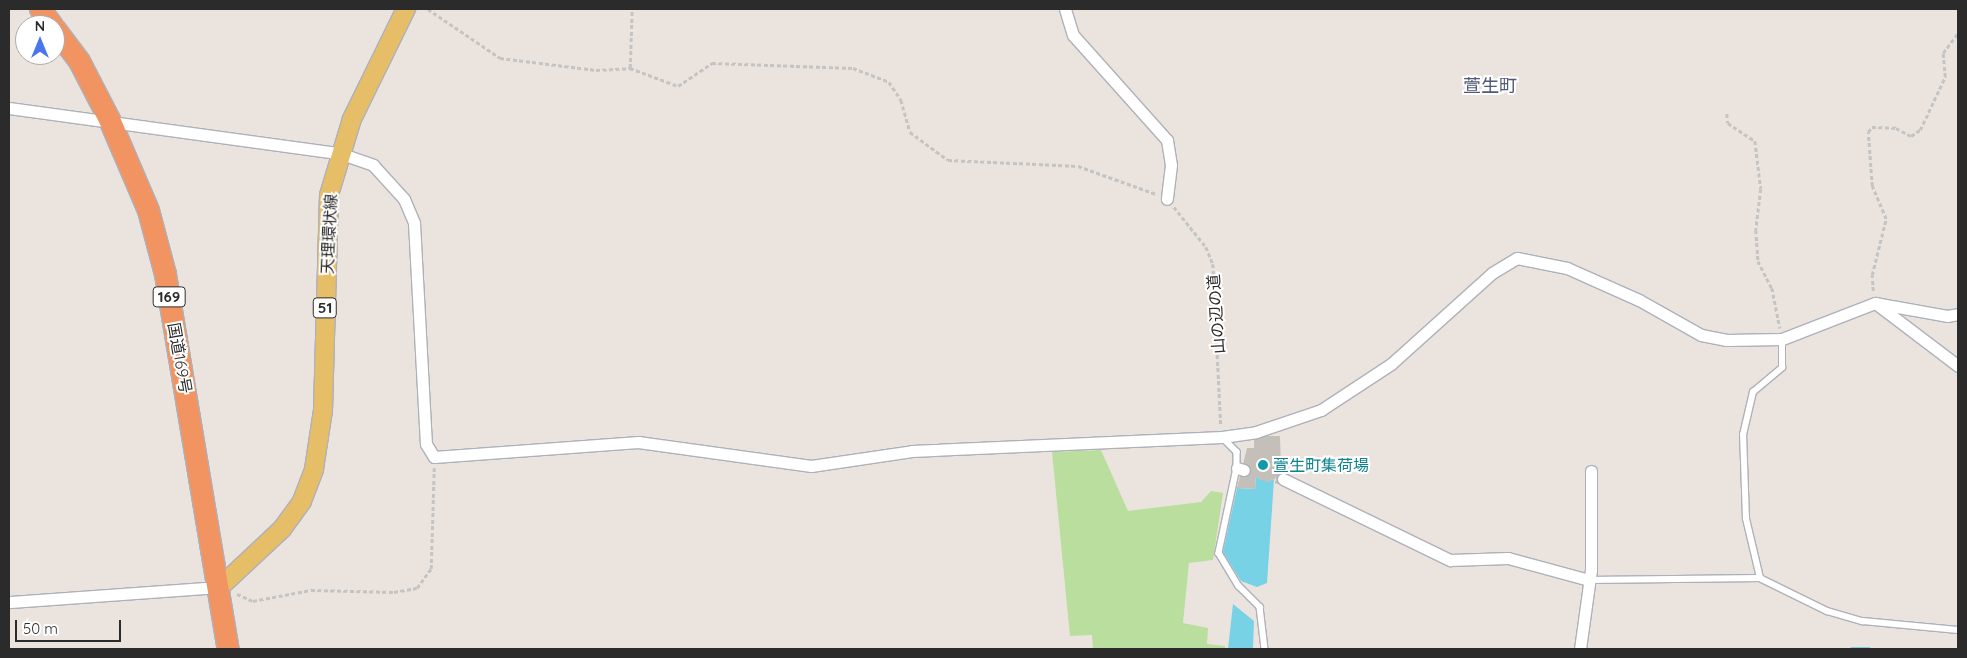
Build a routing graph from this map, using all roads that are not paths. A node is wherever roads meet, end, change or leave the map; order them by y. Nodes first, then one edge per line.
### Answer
1 (406, 9) edge
2 (1065, 9) edge
3 (65, 43) edge
4 (9, 108) edge
5 (109, 119) junction
6 (339, 153) junction
7 (1167, 199) road end
8 (1875, 303) junction
9 (1958, 314) edge
10 (1782, 339) junction
11 (1958, 366) edge
12 (1222, 437) junction
13 (1591, 471) dead end
14 (1283, 479) tunnel mouth
15 (1760, 578) junction
16 (1589, 580) junction
17 (220, 587) junction
18 (9, 602) edge
19 (1958, 630) edge
20 (228, 649) edge
21 (1265, 649) edge
22 (1580, 649) edge

1 - 6 main road, 天理環状線 / 51
2 - 7 street
3 - 5 highway, 国道169号 / 169
4 - 5 street
5 - 6 street
5 - 17 highway, 国道169号 / 169
6 - 12 street
6 - 17 main road, 天理環状線 / 51
8 - 9 street
8 - 10 street
8 - 11 street
10 - 12 street
10 - 15 lane
12 - 21 lane
13 - 16 street
14 - 16 street
15 - 16 lane
15 - 19 lane
16 - 22 street
17 - 18 street
17 - 20 highway, 国道169号 / 169

